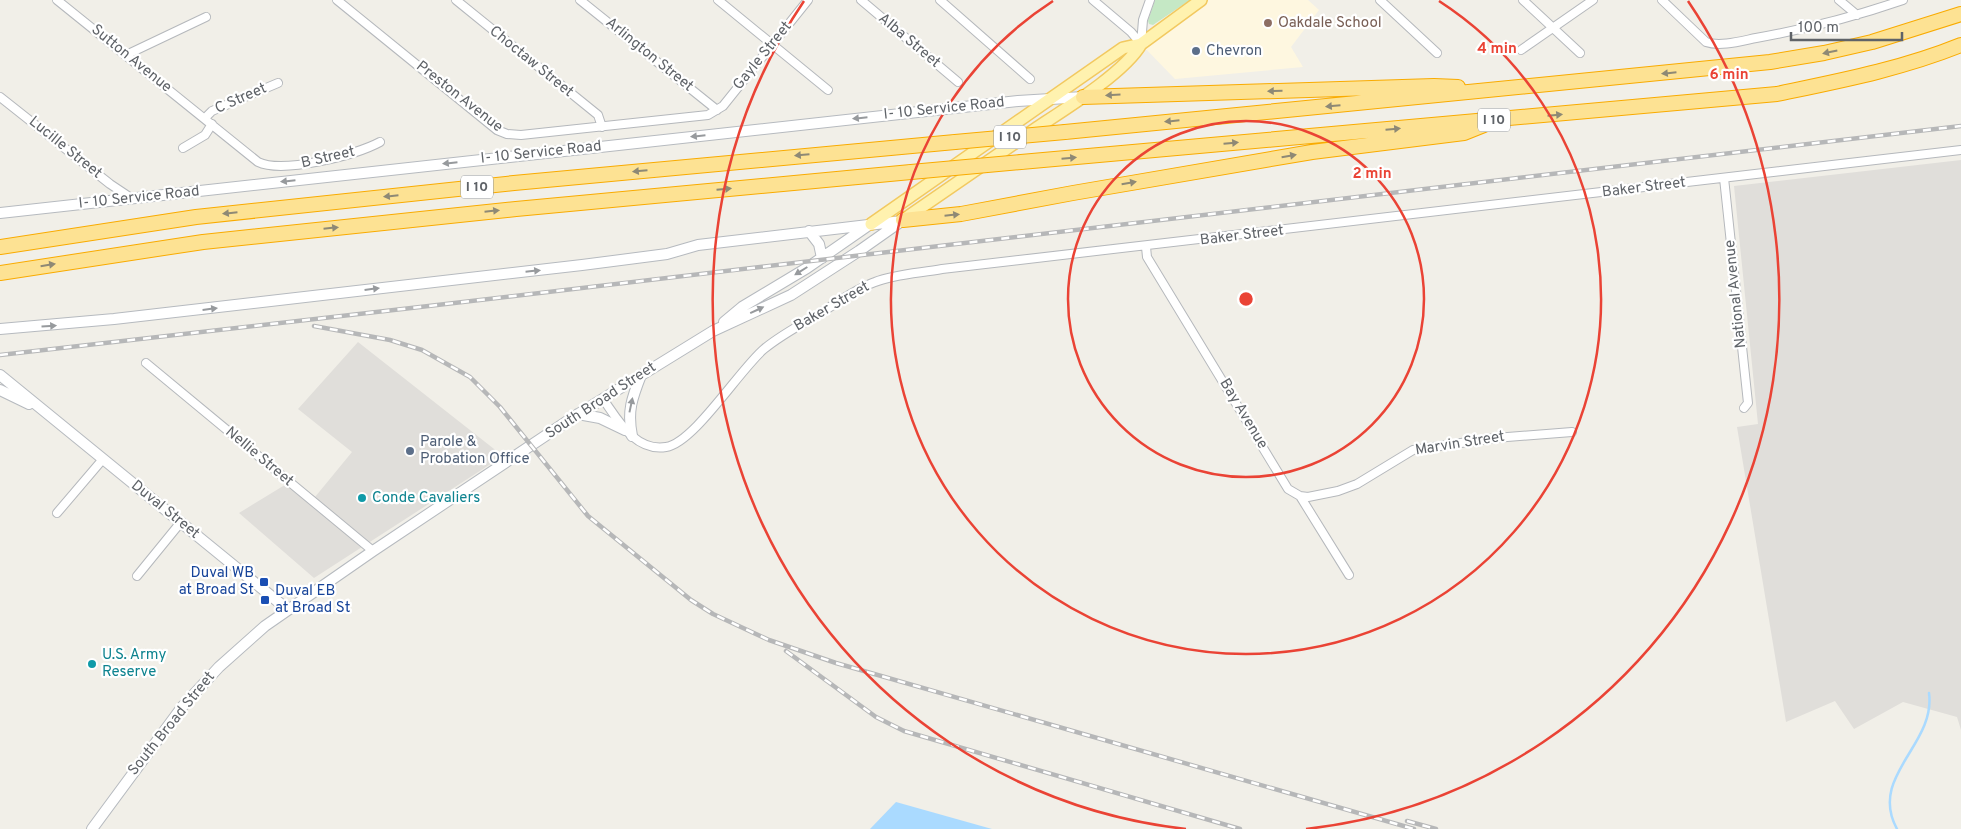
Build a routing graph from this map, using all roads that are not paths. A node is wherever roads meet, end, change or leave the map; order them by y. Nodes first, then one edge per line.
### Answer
1 (57, 0) edge
2 (337, 0) edge
3 (456, 0) edge
4 (580, 0) edge
5 (718, 0) edge
6 (808, 0) edge
7 (861, 0) edge
8 (940, 0) edge
9 (1093, 0) edge
10 (1150, 0) edge
11 (1201, 0) edge
12 (1380, 0) edge
13 (1523, 0) edge
14 (1593, 0) edge
15 (1662, 0) edge
16 (1839, 0) edge
17 (1903, 0) edge
18 (1961, 14) edge
19 (1857, 15) junction
20 (206, 17) dead end
21 (1552, 28) junction
22 (1141, 44) junction
23 (772, 45) junction
24 (1961, 45) edge
25 (1521, 50) dead end
26 (1437, 53) dead end
27 (1580, 53) dead end
28 (126, 55) junction
29 (1030, 79) dead end
30 (958, 82) dead end
31 (278, 83) dead end
32 (828, 90) dead end
33 (1499, 90) junction
34 (0, 97) edge
35 (1083, 97) junction
36 (1052, 98) junction
37 (717, 110) junction
38 (204, 118) junction
39 (1500, 119) junction
40 (212, 124) junction
41 (602, 127) junction
42 (380, 142) dead end
43 (183, 148) dead end
44 (1961, 150) edge
45 (1724, 178) junction
46 (132, 198) junction
47 (0, 213) edge
48 (903, 220) junction
49 (871, 224) junction
50 (809, 231) junction
51 (0, 247) edge
52 (1146, 247) junction
53 (822, 258) junction
54 (0, 273) edge
55 (0, 329) edge
56 (713, 331) junction
57 (146, 363) dead end
58 (0, 374) edge
59 (641, 375) junction
60 (0, 390) edge
61 (603, 399) junction
62 (1744, 408) dead end
63 (43, 410) junction
64 (578, 414) junction
65 (1572, 432) dead end
66 (628, 433) junction
67 (103, 458) junction
68 (1300, 496) junction
69 (58, 513) dead end
70 (181, 522) junction
71 (373, 550) junction
72 (1349, 575) dead end
73 (137, 576) dead end
74 (287, 609) junction
75 (92, 829) edge

1 - 28 street, Sutton Avenue
2 - 41 street, Preston Avenue
3 - 41 street, Choctaw Street
4 - 37 street, Arlington Street
5 - 23 street
6 - 23 street, Gayle Street
7 - 30 street, Alba Street
8 - 29 street
9 - 22 street
10 - 22 street
11 - 22 main road, South Broad Street
12 - 26 street
13 - 21 street
14 - 21 street
15 - 19 street
16 - 19 street
17 - 19 street
18 -> 33 highway, I 10
20 - 28 street
21 - 25 street
21 - 27 street
22 - 35 main road, South Broad Street
22 - 36 main road, South Broad Street
23 - 32 street
23 - 37 street, Gayle Street
39 -> 24 highway, I 10
28 - 38 street, Sutton Avenue
31 - 38 street, C Street
33 -> 35 highway
33 -> 51 highway, I 10, bridge
34 - 46 street, Lucille Street
35 - 36 main road, I- 10 Service Road
35 - 48 main road, South Broad Street
36 -> 46 main road, I- 10 Service Road
36 - 49 main road, South Broad Street
37 - 41 street, Preston Avenue
38 - 40 street, Sutton Avenue
48 -> 39 highway
54 -> 39 highway, I 10, bridge
40 - 42 street, B Street
40 - 43 street, C Street
44 - 45 street, Baker Street
45 - 52 street, Baker Street
45 - 62 street, National Avenue
46 - 47 main road, I- 10 Service Road
48 - 49 main road
56 -> 48 main road, South Broad Street
49 - 50 main road
49 - 53 main road, South Broad Street
50 - 53 main road
55 -> 50 main road
52 - 66 street, Baker Street
52 - 68 street, Bay Avenue
53 -> 56 main road, South Broad Street
56 - 59 main road, South Broad Street
57 - 71 street, Nellie Street
58 - 63 main road, Duval Street
59 - 61 main road, South Broad Street
66 -> 59 main road
60 - 63 main road, Duval Street
61 - 64 main road, South Broad Street
61 - 66 street, Baker Street
63 - 67 main road, Duval Street
64 - 66 main road
64 - 71 main road, South Broad Street
65 - 68 street, Marvin Street
67 - 69 street
67 - 70 main road, Duval Street
68 - 72 street, Bay Avenue
70 - 73 street
70 - 74 main road, Duval Street
71 - 74 main road, South Broad Street
74 - 75 main road, South Broad Street

